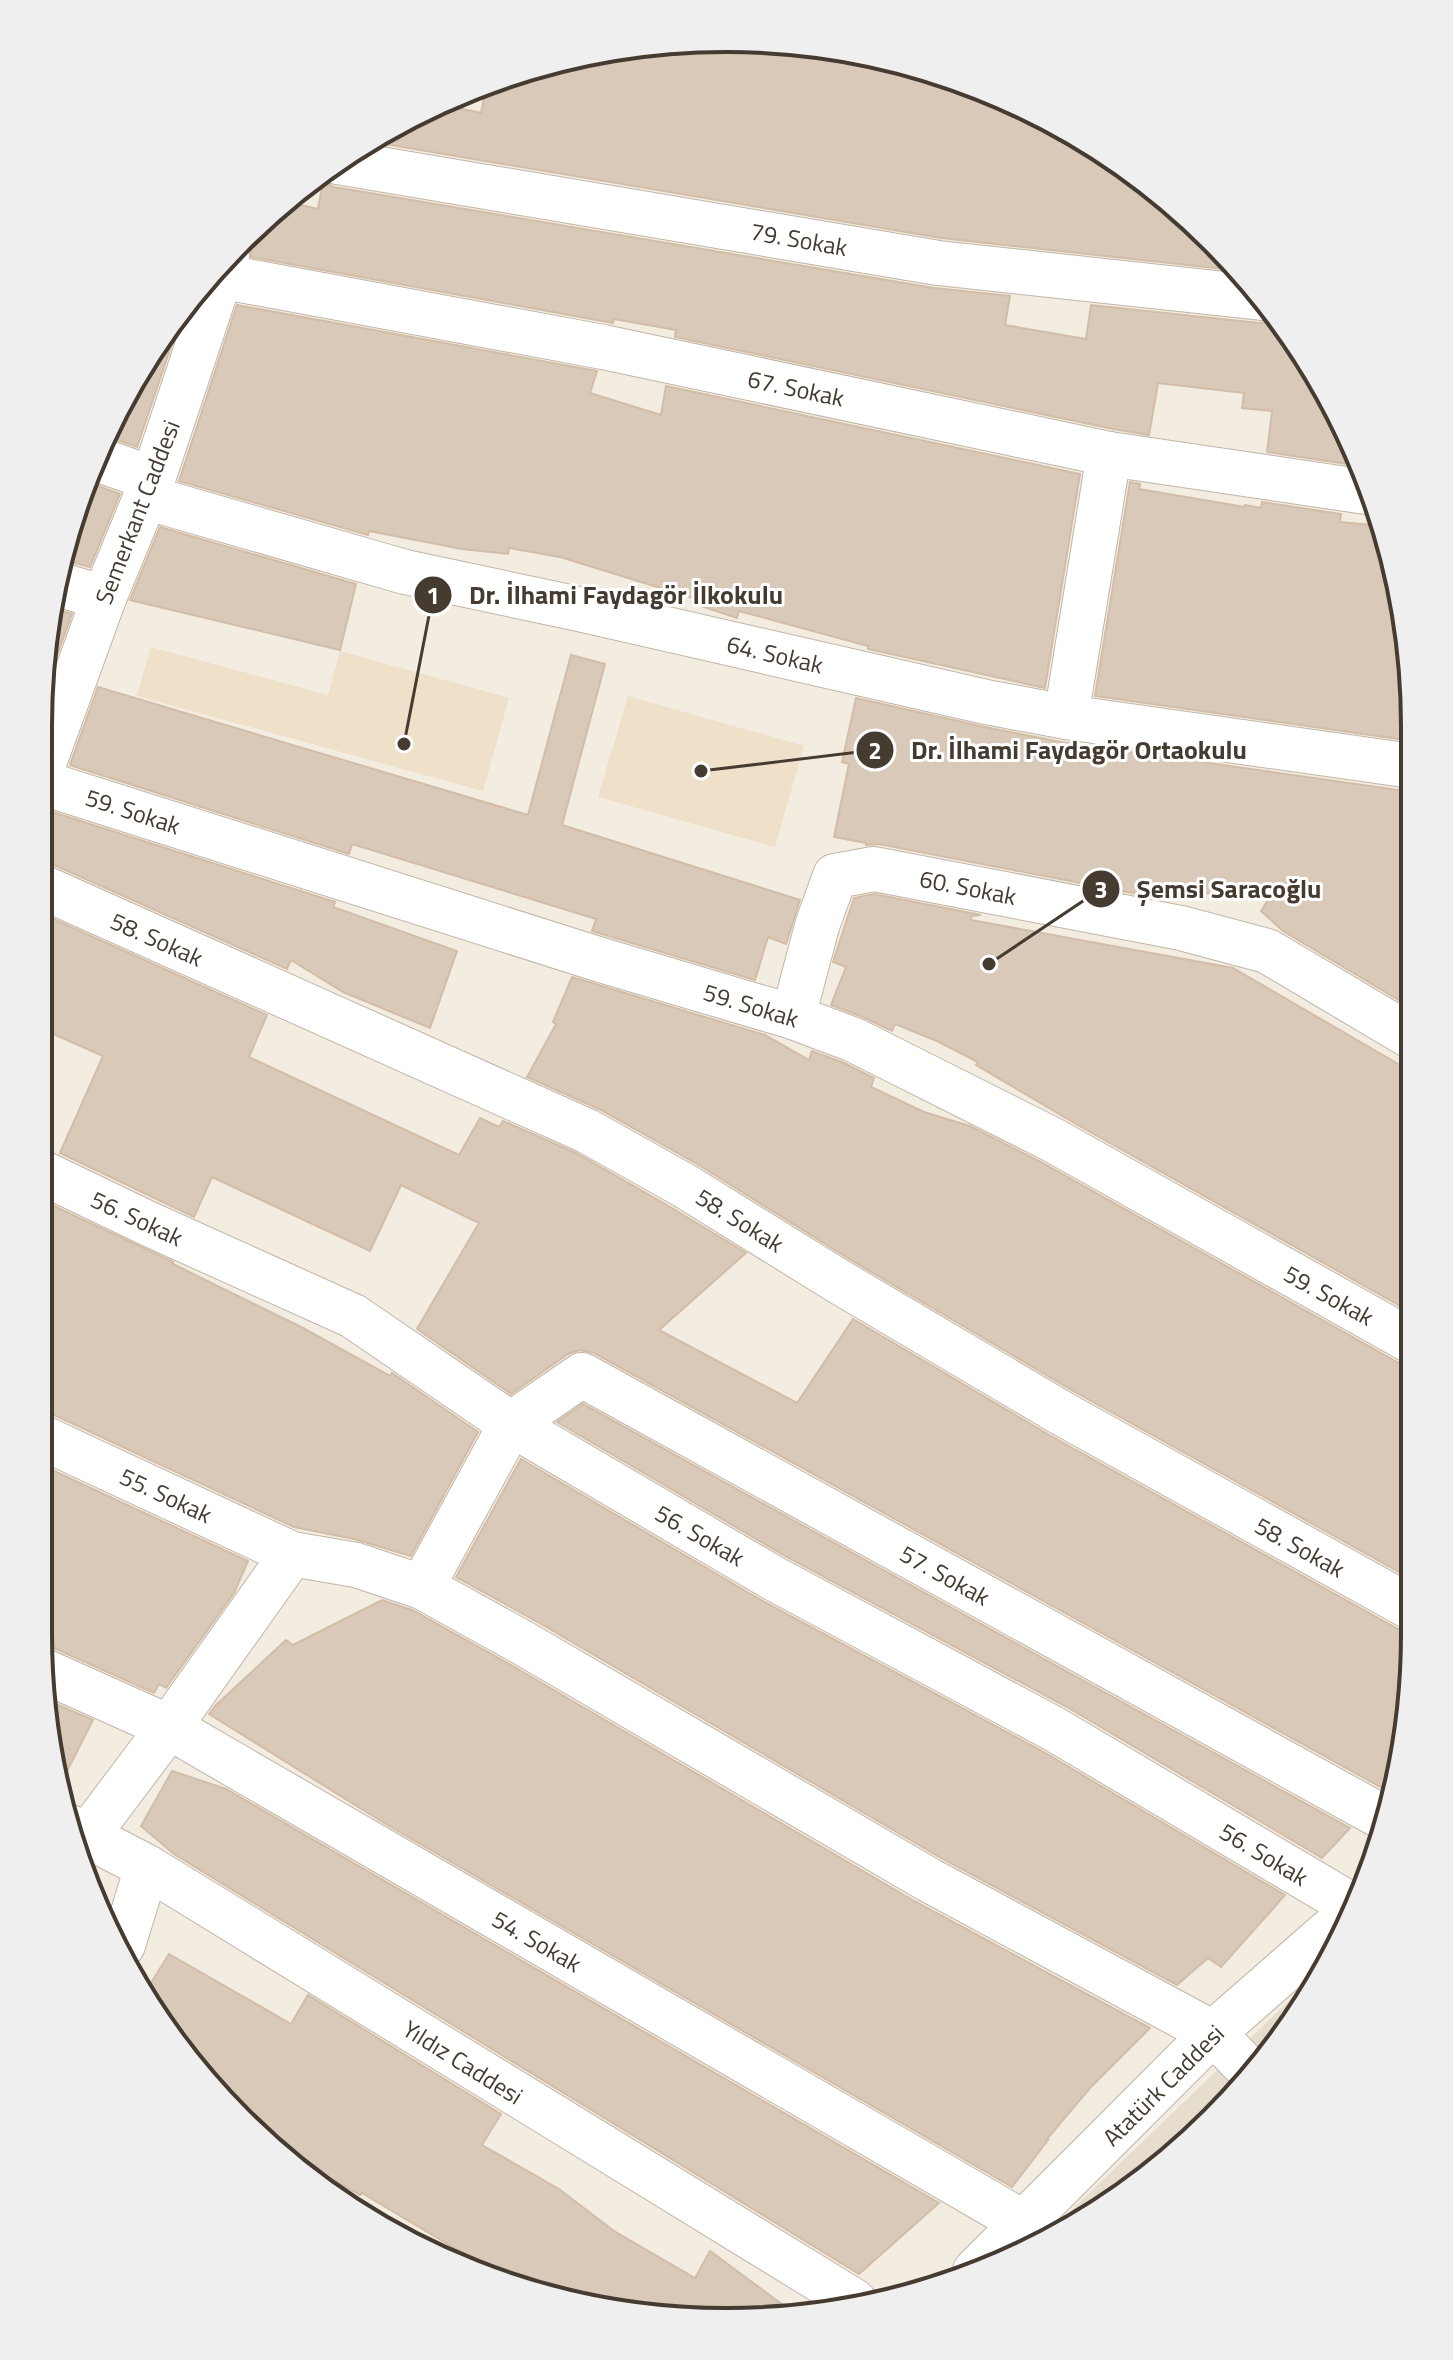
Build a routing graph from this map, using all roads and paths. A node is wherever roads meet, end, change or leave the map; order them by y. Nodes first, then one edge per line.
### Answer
1 (354, 165) edge
2 (233, 268) edge
3 (217, 285) edge
4 (1246, 296) edge
5 (1109, 454) junction
6 (105, 464) edge
7 (149, 488) junction
8 (1358, 491) edge
9 (67, 587) edge
10 (104, 598) junction
11 (1066, 717) junction
12 (52, 741) edge
13 (1401, 764) edge
14 (52, 786) edge
15 (52, 891) edge
16 (793, 1017) junction
17 (1401, 1030) edge
18 (52, 1177) edge
19 (1401, 1335) edge
20 (511, 1424) junction
21 (52, 1442) edge
22 (292, 1554) junction
23 (422, 1587) junction
24 (1401, 1602) edge
25 (53, 1675) edge
26 (169, 1727) junction
27 (1376, 1814) edge
28 (81, 1828) edge
29 (83, 1835) edge
30 (147, 1867) junction
31 (1345, 1902) edge
32 (1333, 1928) edge
33 (125, 1938) edge
34 (1213, 2033) junction
35 (1244, 2065) edge
36 (1031, 2230) edge
37 (1011, 2245) edge
38 (847, 2297) edge

1 - 4 street, 79. Sokak
2 - 5 street, 67. Sokak
3 - 7 street, Semerkant Caddesi
5 - 8 street, 67. Sokak
5 - 11 street
6 - 7 street, 64. Sokak
7 - 10 street, Semerkant Caddesi
7 - 11 street, 64. Sokak
9 - 10 street
10 - 12 street, Semerkant Caddesi
11 - 13 street, 64. Sokak
14 - 16 street, 59. Sokak
15 - 24 street, 58. Sokak
16 - 17 street, 60. Sokak
16 - 19 street, 59. Sokak
18 - 20 street, 56. Sokak
20 - 23 street
20 - 27 street, 57. Sokak
20 - 31 street, 56. Sokak
21 - 22 street, 55. Sokak
22 - 23 street, 55. Sokak
22 - 26 street
23 - 34 street, 55. Sokak
25 - 26 street, 54. Sokak
26 - 28 street
26 - 36 street, 54. Sokak
29 - 30 street, Yıldız Caddesi
30 - 33 street
30 - 38 street, Yıldız Caddesi
32 - 34 street, Atatürk Caddesi
34 - 35 street, 55. Sokak
34 - 36 street, Atatürk Caddesi
36 - 37 street, Atatürk Caddesi

